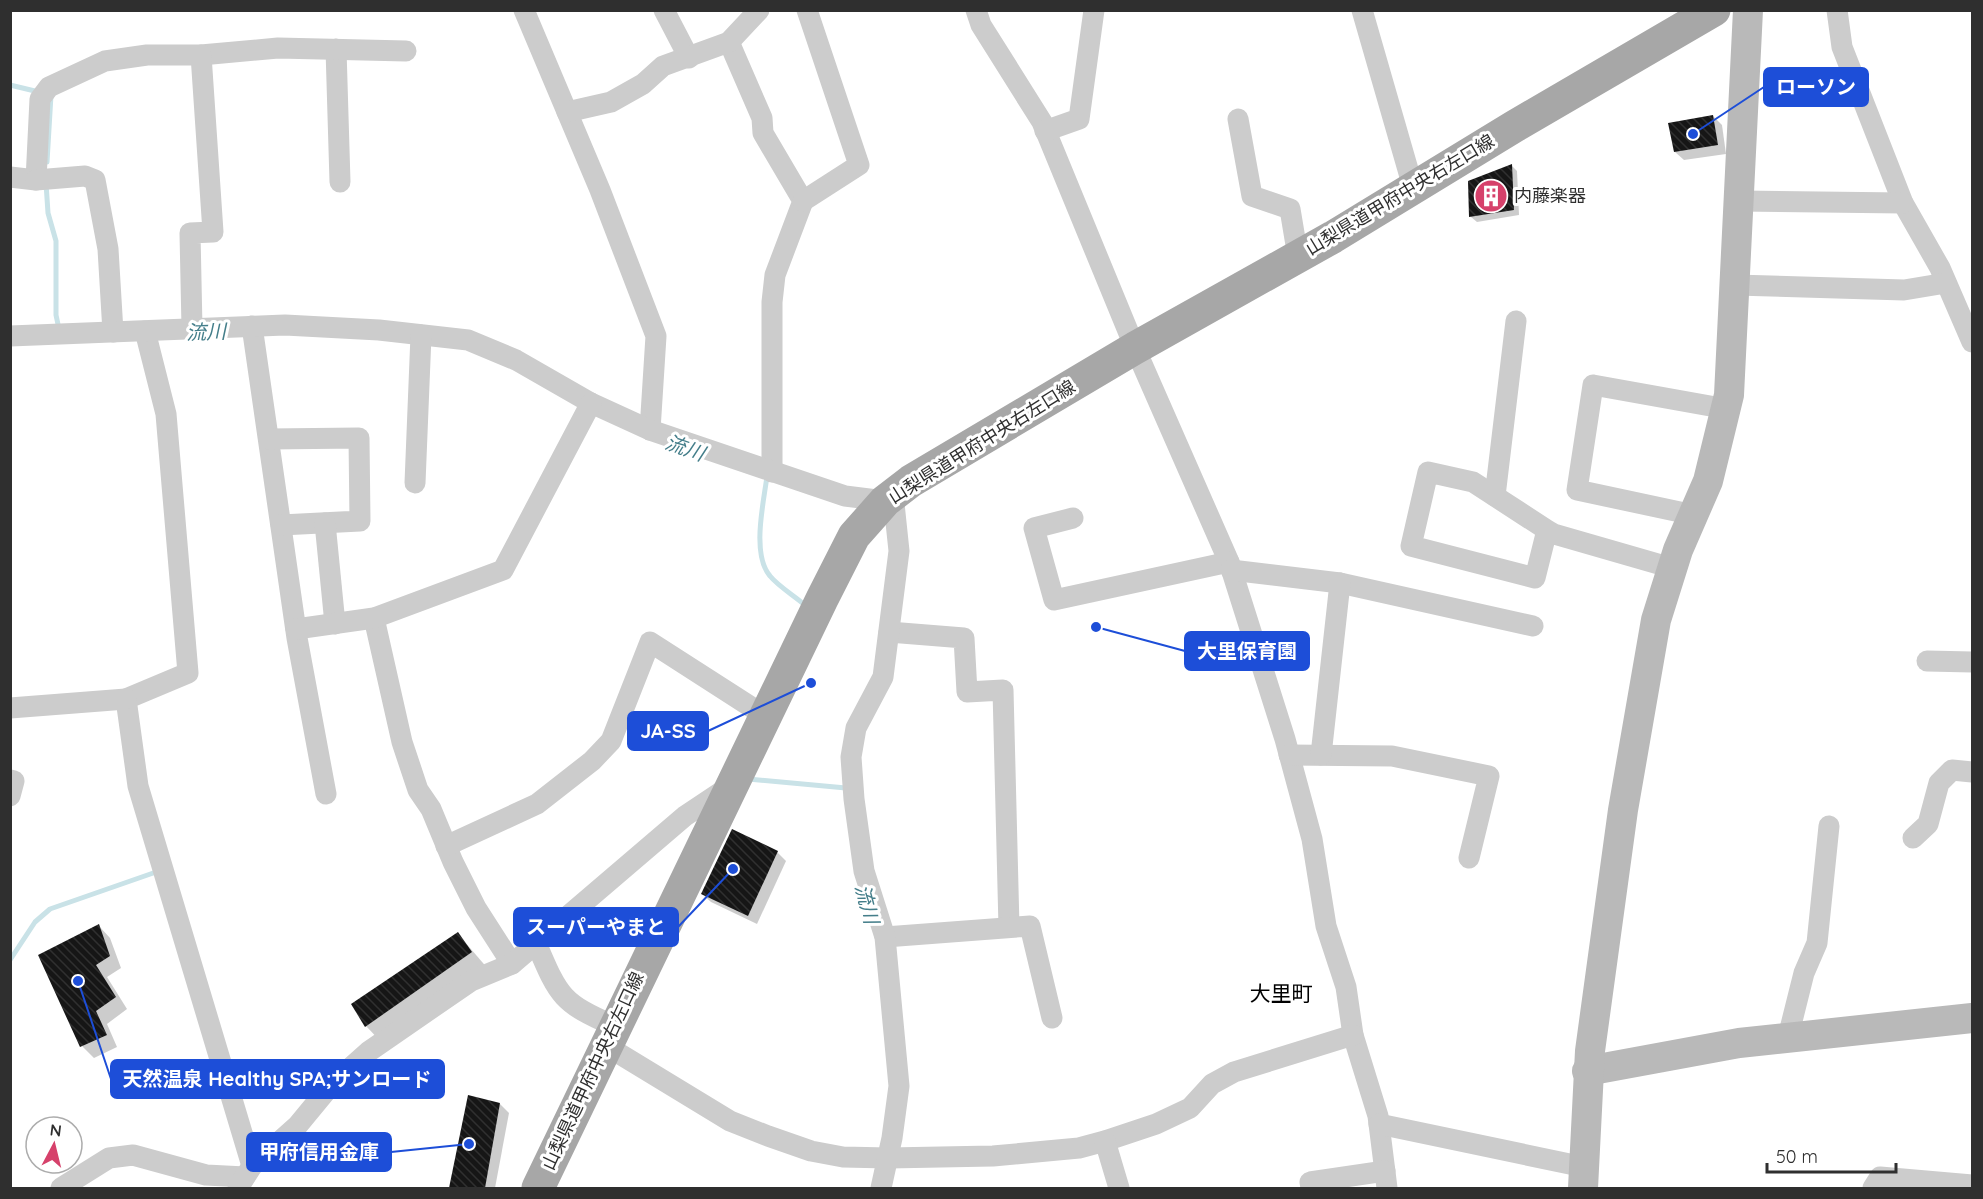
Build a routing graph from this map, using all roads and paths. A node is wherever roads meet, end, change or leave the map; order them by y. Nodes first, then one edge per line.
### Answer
1 (524, 10) edge
2 (664, 10) edge
3 (759, 10) edge
4 (807, 10) edge
5 (976, 10) edge
6 (1094, 10) edge
7 (1362, 10) edge
8 (1714, 10) edge
9 (1748, 10) edge
10 (1837, 10) edge
11 (729, 42) junction
12 (336, 49) junction
13 (406, 51) dead end
14 (201, 55) junction
15 (689, 58) junction
16 (567, 112) junction
17 (1238, 119) dead end
18 (1045, 131) junction
19 (10, 177) edge
20 (36, 180) junction
21 (340, 182) dead end
22 (1413, 187) junction
23 (803, 201) junction
24 (1740, 201) junction
25 (1903, 203) junction
26 (1298, 256) junction
27 (1946, 283) junction
28 (1735, 285) junction
29 (1516, 321) dead end
30 (252, 326) junction
31 (192, 328) junction
32 (145, 331) junction
33 (113, 332) junction
34 (421, 335) junction
35 (10, 336) edge
36 (1972, 342) edge
37 (1135, 348) junction
38 (591, 403) junction
39 (1727, 409) junction
40 (650, 430) junction
41 (269, 439) junction
42 (772, 471) junction
43 (415, 483) dead end
44 (1495, 496) junction
45 (889, 497) junction
46 (1694, 515) junction
47 (1073, 518) dead end
48 (325, 523) junction
49 (281, 525) junction
50 (1547, 530) junction
51 (1230, 566) junction
52 (1672, 568) junction
53 (1340, 583) junction
54 (374, 618) junction
55 (335, 624) junction
56 (1533, 626) dead end
57 (296, 629) junction
58 (889, 632) junction
59 (1927, 661) dead end
60 (1972, 662) edge
61 (126, 699) junction
62 (10, 708) edge
63 (758, 711) junction
64 (1289, 755) junction
65 (1321, 755) junction
66 (1972, 772) edge
67 (737, 774) junction
68 (10, 780) edge
69 (326, 794) dead end
70 (10, 796) edge
71 (1829, 826) dead end
72 (1913, 838) dead end
73 (446, 846) junction
74 (1469, 858) dead end
75 (1009, 927) junction
76 (885, 937) junction
77 (537, 945) junction
78 (512, 964) junction
79 (1052, 1018) dead end
80 (1972, 1018) edge
81 (1353, 1035) junction
82 (610, 1036) junction
83 (1788, 1037) junction
84 (1587, 1071) junction
85 (1379, 1124) junction
86 (1106, 1141) junction
87 (888, 1158) junction
88 (245, 1177) edge
89 (1583, 1178) edge
90 (1386, 1180) edge
91 (1972, 1185) edge
92 (61, 1188) edge
93 (538, 1188) edge
94 (881, 1188) edge
95 (1119, 1188) edge
96 (1311, 1188) edge
97 (1873, 1188) edge

1 - 16 street
2 - 15 street
3 - 11 street
4 - 23 street
5 - 18 street
6 - 18 street
7 - 22 street
8 - 22 main road, 山梨県道甲府中央右左口線
9 - 24 street
10 - 25 street
11 - 15 street
11 - 23 street
12 - 13 street
12 - 14 street
12 - 21 street
14 - 20 street
14 - 31 street
15 - 16 street
16 - 40 street
17 - 26 street
18 - 37 street
19 - 20 street
20 - 33 street
22 - 26 main road, 山梨県道甲府中央右左口線
23 - 42 street
24 - 25 street
24 - 28 street
25 - 27 street
26 - 37 main road, 山梨県道甲府中央右左口線
27 - 28 street
27 - 36 street
28 - 39 street
29 - 44 street
30 - 31 street
30 - 34 street
30 - 41 street
31 - 32 street
32 - 33 street
32 - 61 street
33 - 35 street
34 - 38 street
34 - 43 street
37 - 45 main road, 山梨県道甲府中央右左口線
37 - 51 street
38 - 40 street
38 - 54 street
39 - 46 street
39 - 46 street
40 - 42 street
41 - 48 street
41 - 49 street
42 - 45 street
44 - 50 street
44 - 50 street
45 - 58 street
45 - 63 main road, 山梨県道甲府中央右左口線
46 - 52 street
47 - 51 street
48 - 49 street
48 - 55 street
49 - 57 street
50 - 52 street
51 - 53 street
51 - 64 street
52 - 84 street
53 - 56 street
53 - 65 street
54 - 55 street
54 - 73 street
55 - 57 street
57 - 69 street
58 - 75 street
58 - 76 street
59 - 60 street
61 - 62 street
61 - 88 street
63 - 67 main road, 山梨県道甲府中央右左口線
63 - 73 street
64 - 65 street
64 - 81 street
65 - 74 street
66 - 72 street
67 - 77 street
67 - 82 main road, 山梨県道甲府中央右左口線
68 - 70 street
71 - 83 street
73 - 78 street
75 - 76 street
75 - 79 street
76 - 87 street
77 - 78 street
77 - 82 street
78 - 88 street
80 - 83 street
81 - 85 street
81 - 86 street
82 - 87 street
82 - 93 main road, 山梨県道甲府中央右左口線
83 - 84 street
84 - 89 street
85 - 89 street
85 - 90 street
86 - 87 street
86 - 95 street
87 - 94 street
88 - 92 street
90 - 96 street
91 - 97 street

